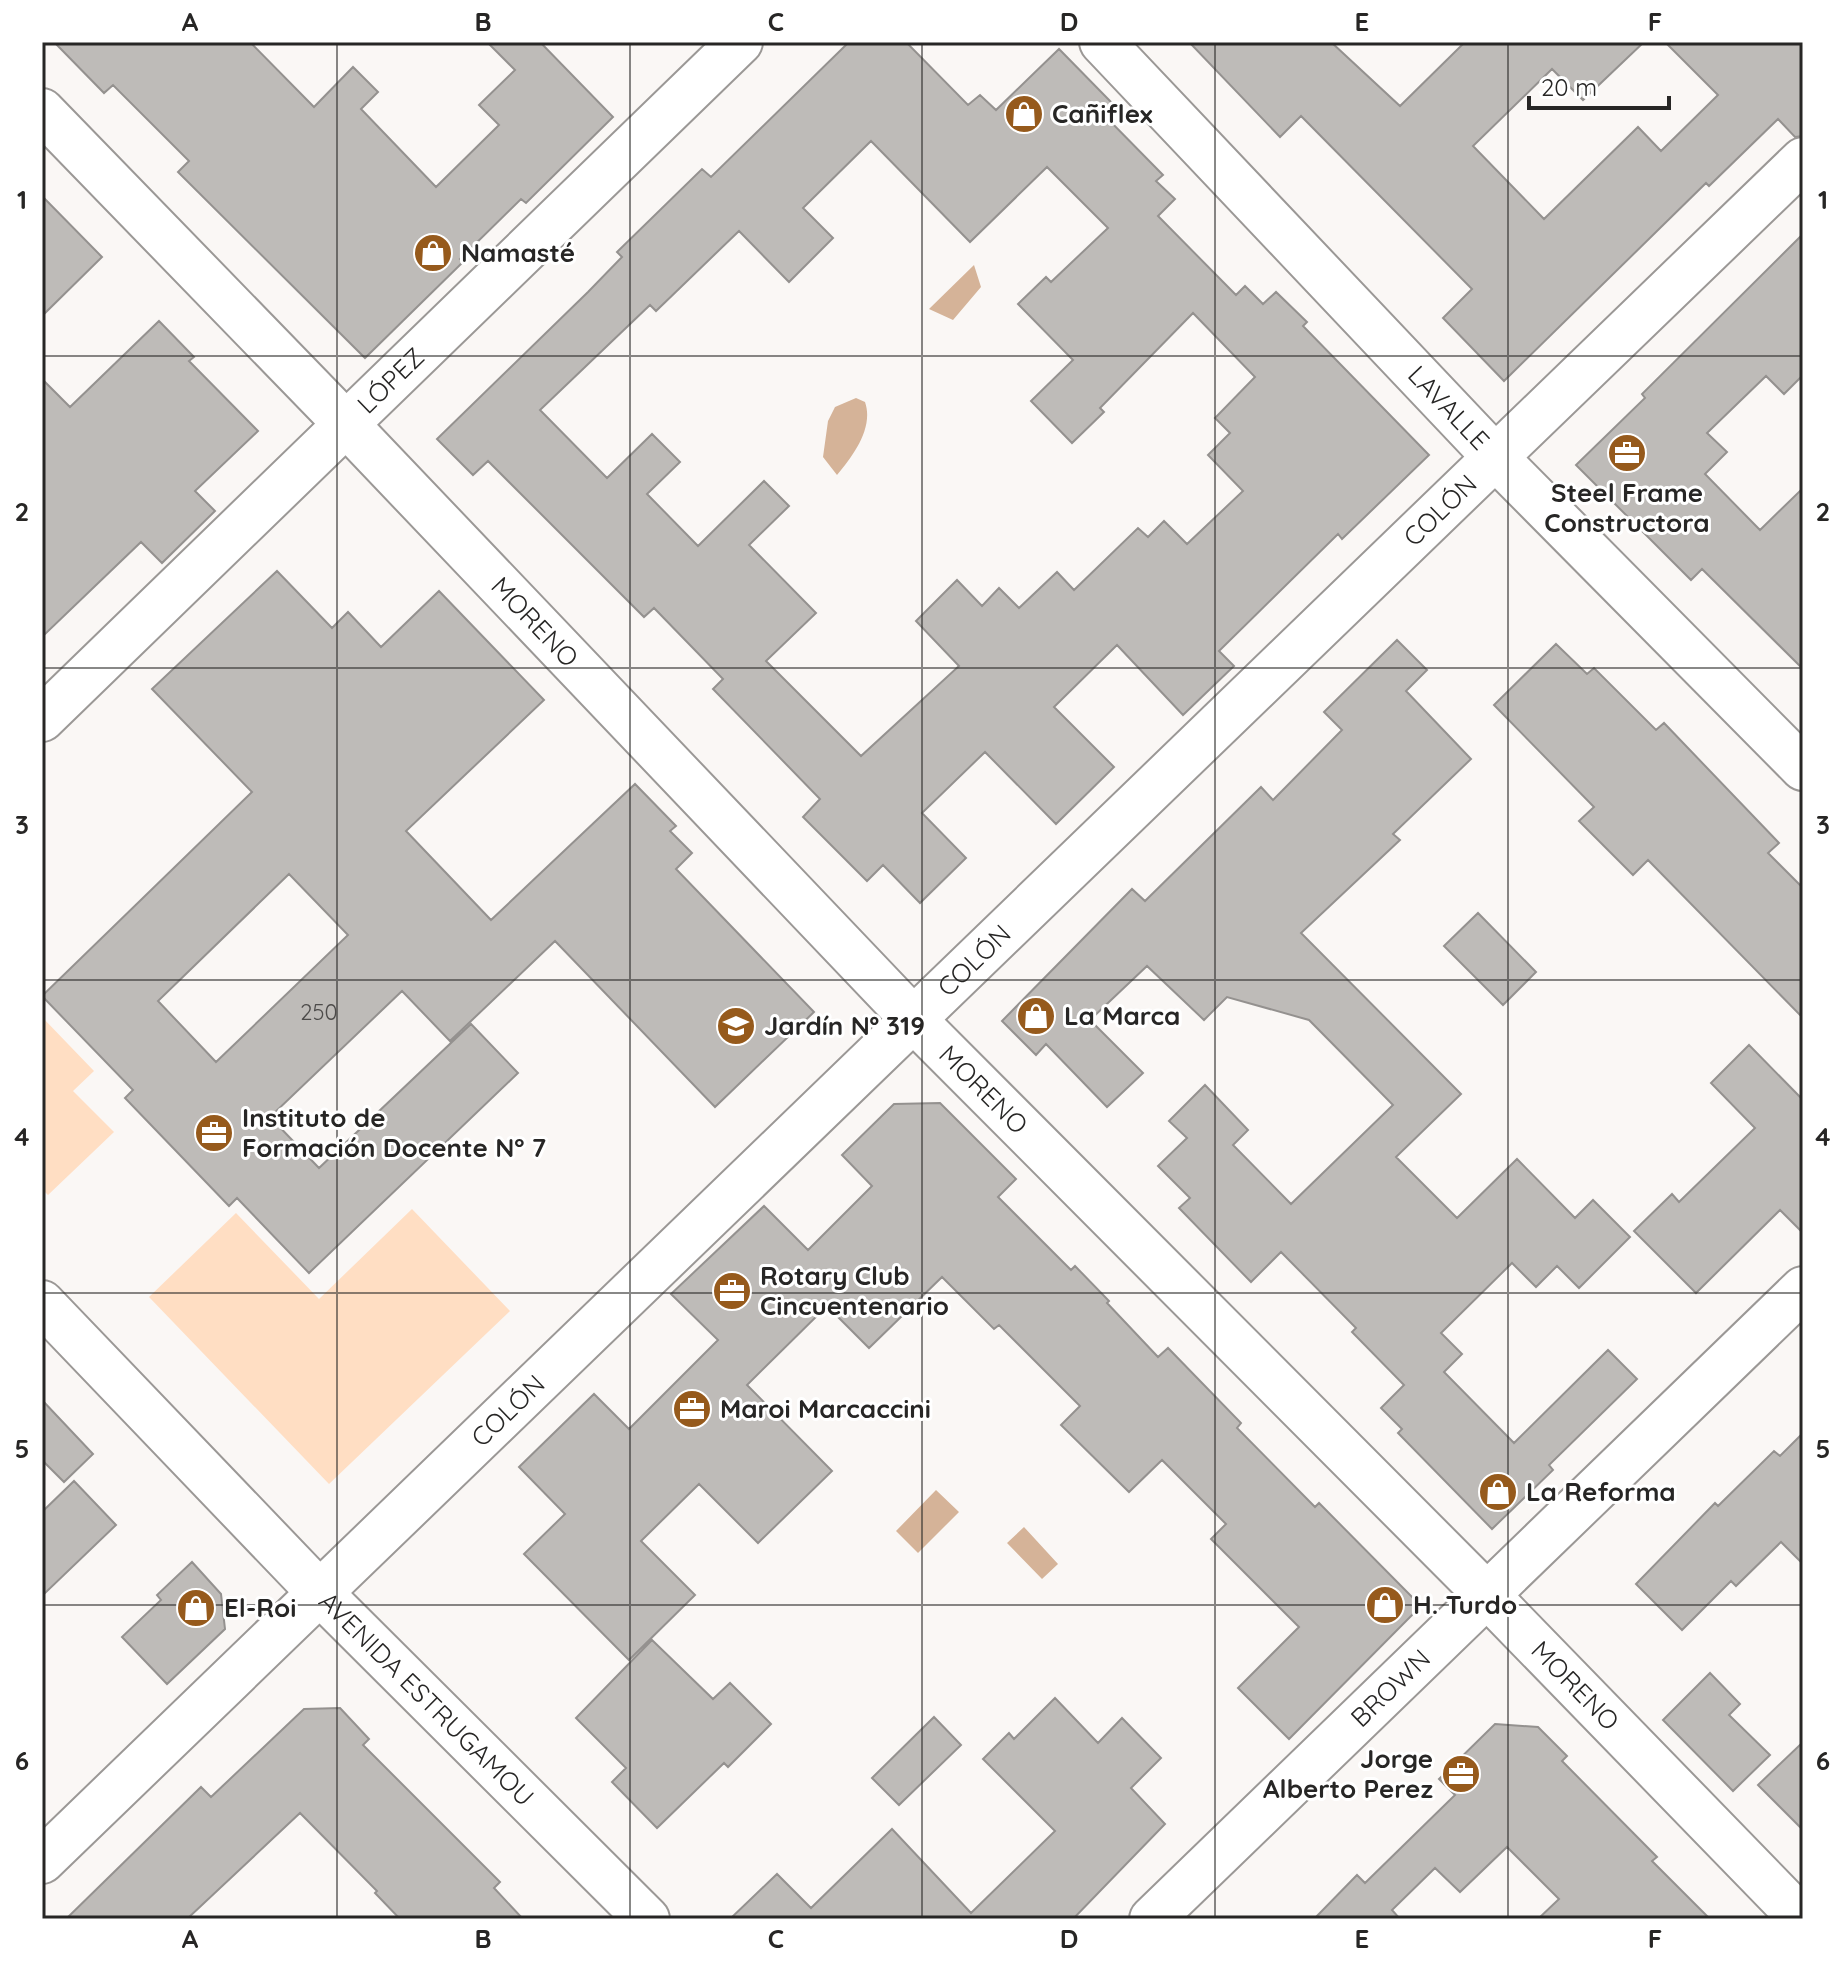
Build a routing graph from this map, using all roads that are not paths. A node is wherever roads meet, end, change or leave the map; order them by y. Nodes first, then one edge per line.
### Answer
1 (740, 42) edge
2 (1102, 42) edge
3 (42, 111) edge
4 (1803, 160) edge
5 (346, 424) junction
6 (1496, 458) junction
7 (42, 719) edge
8 (1803, 768) edge
9 (914, 1020) junction
10 (1803, 1289) edge
11 (42, 1303) edge
12 (320, 1593) junction
13 (1487, 1595) junction
14 (42, 1861) edge
15 (647, 1919) edge
16 (1152, 1919) edge
17 (1802, 1919) edge

1 - 5 street, LÓPEZ
2 - 6 street, LAVALLE
3 - 5 street, MORENO
4 - 6 street, COLÓN
5 - 7 street, LÓPEZ
5 - 9 street, MORENO
6 - 8 street, LAVALLE
6 - 9 street, COLÓN
9 - 12 street, COLÓN
9 - 13 street, MORENO
10 - 13 street, BROWN
11 - 12 street, AVENIDA ESTRUGAMOU
12 - 14 street, COLÓN
12 - 15 street, AVENIDA ESTRUGAMOU
13 - 16 street, BROWN
13 - 17 street, MORENO

